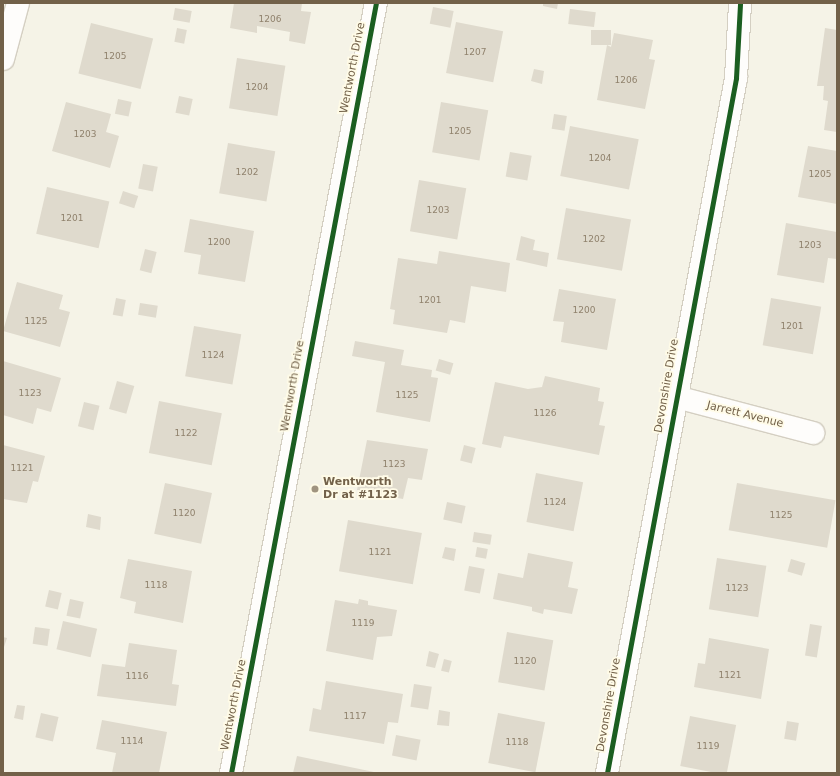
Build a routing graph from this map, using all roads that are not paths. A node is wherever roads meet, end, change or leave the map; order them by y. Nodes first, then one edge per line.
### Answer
1 (18, 3) edge
2 (376, 3) edge
3 (740, 3) edge
4 (3, 59) edge
5 (676, 397) junction
6 (813, 433) dead end
7 (231, 773) edge
8 (607, 773) edge

1 - 4 street
2 - 7 street, Wentworth Drive
3 - 5 street, Devonshire Drive
5 - 6 street, Jarrett Avenue
5 - 8 street, Devonshire Drive

